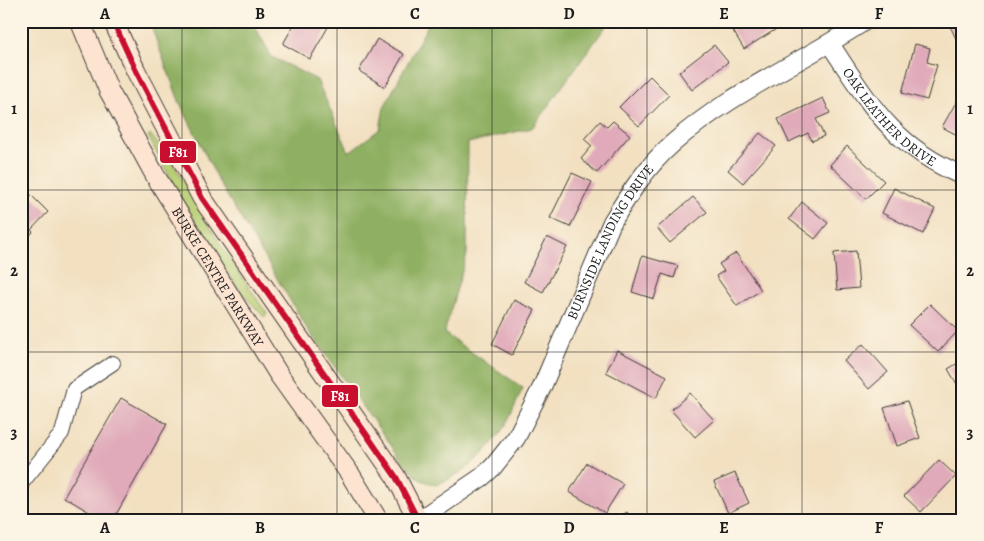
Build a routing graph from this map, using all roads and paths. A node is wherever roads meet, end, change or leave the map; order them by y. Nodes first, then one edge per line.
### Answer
1 (80, 21) edge
2 (114, 21) edge
3 (865, 21) edge
4 (830, 44) junction
5 (963, 176) edge
6 (113, 363) dead end
7 (21, 484) edge
8 (378, 520) edge
9 (419, 520) edge

1 - 8 main road, BURKE CENTRE PARKWAY
2 - 9 main road, BURKE CENTRE PARKWAY
3 - 4 street, BURNSIDE LANDING DRIVE
4 - 5 street, OAK LEATHER DRIVE
4 - 9 street, BURNSIDE LANDING DRIVE
6 - 7 street

